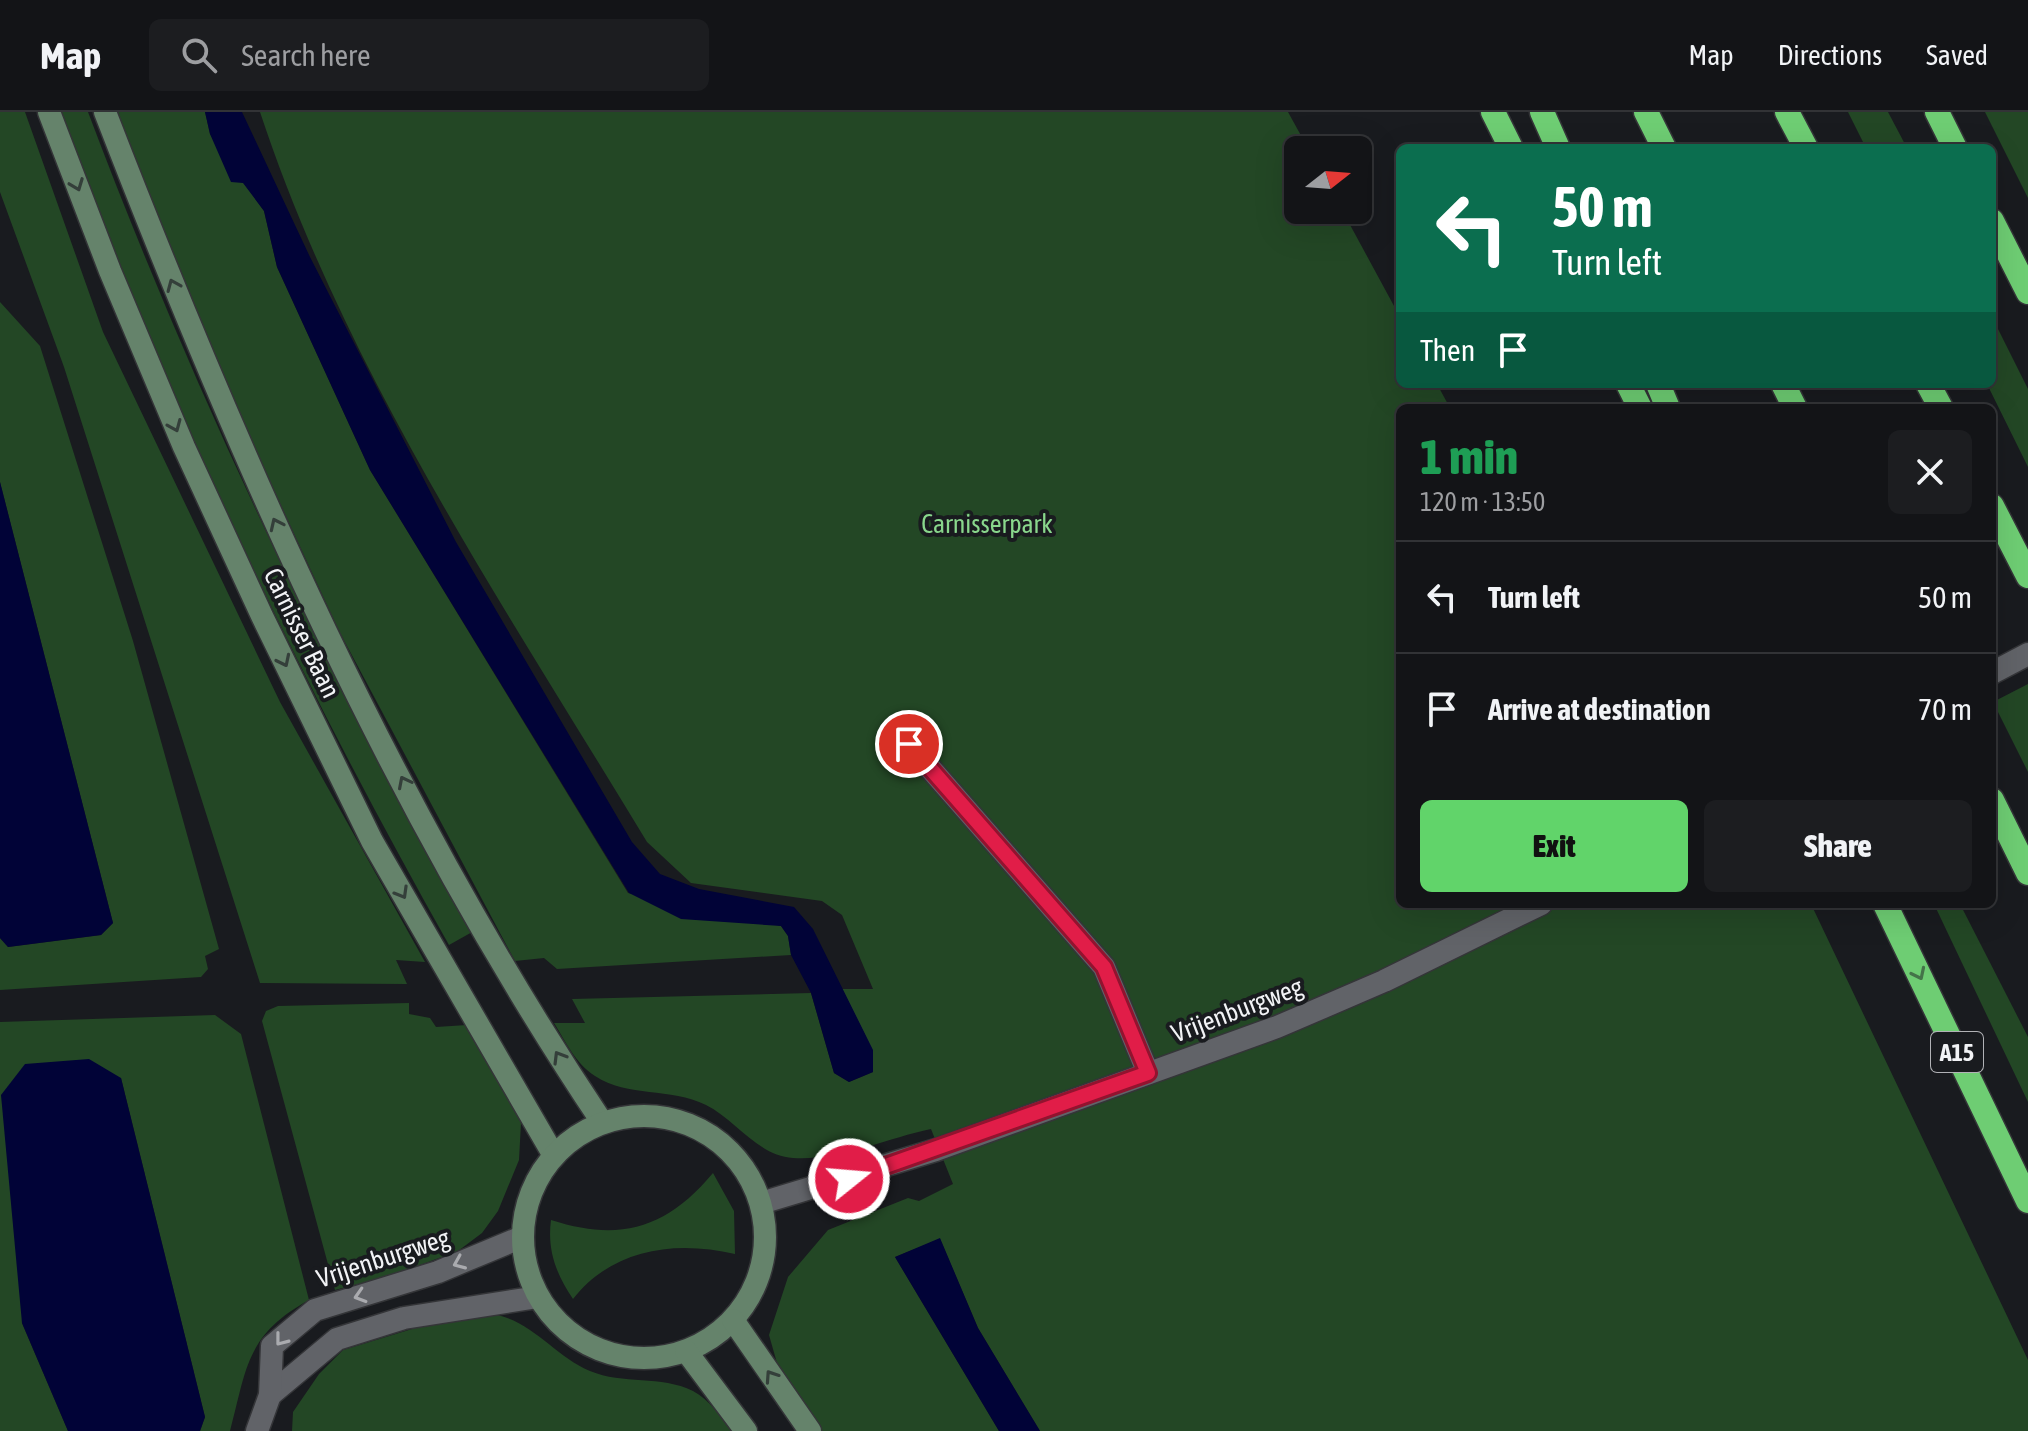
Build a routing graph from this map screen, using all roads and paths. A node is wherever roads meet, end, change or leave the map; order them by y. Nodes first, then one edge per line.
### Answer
1 (49, 112) edge
2 (105, 112) edge
3 (1493, 112) edge
4 (1542, 112) edge
5 (1646, 112) edge
6 (1787, 112) edge
7 (1937, 112) edge
8 (1509, 144) edge
9 (1556, 144) edge
10 (1662, 144) edge
11 (1804, 144) edge
12 (1953, 144) edge
13 (1996, 229) edge
14 (2028, 292) edge
15 (1996, 514) edge
16 (2028, 576) edge
17 (2028, 654) edge
18 (1996, 671) edge
19 (909, 744) dead end
20 (1996, 808) edge
21 (2028, 873) edge
22 (1533, 908) edge
23 (1887, 908) edge
24 (1148, 1073) junction
25 (602, 1122) junction
26 (553, 1154) junction
27 (2028, 1201) edge
28 (761, 1203) junction
29 (522, 1237) junction
30 (538, 1297) junction
31 (733, 1320) junction
32 (686, 1351) junction
33 (270, 1395) junction
34 (257, 1431) edge
35 (746, 1431) edge
36 (810, 1431) edge

1 -> 26 main road, Carnisser Baan
25 -> 2 main road, Carnisser Baan
3 - 8 highway
4 - 9 highway
5 - 10 highway
6 - 11 highway
7 - 12 highway
13 - 14 highway
15 - 16 highway
17 - 18 street
19 - 24 street
20 - 21 highway
22 - 24 street, Vrijenburgweg
23 -> 27 highway, A15
24 - 28 street, Vrijenburgweg
25 - 26 main road
25 - 28 main road
26 - 29 main road
28 - 31 main road
29 - 30 main road
29 -> 33 street, Vrijenburgweg
30 - 32 main road
30 - 33 street
31 - 32 main road
36 -> 31 main road
32 - 35 main road
33 - 34 street, Vrijenburgweg

